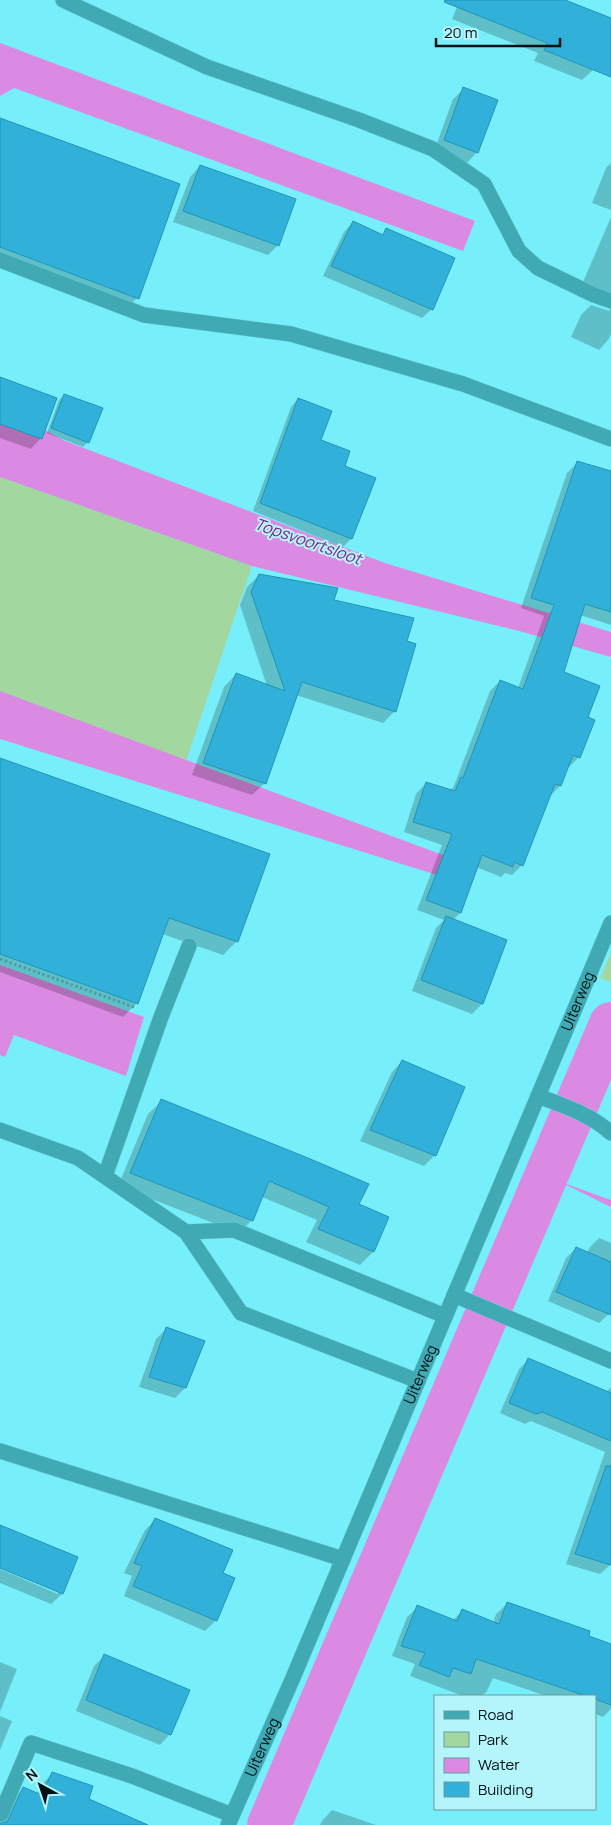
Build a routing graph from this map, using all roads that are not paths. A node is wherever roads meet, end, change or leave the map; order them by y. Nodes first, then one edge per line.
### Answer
1 (63, 0) edge
2 (0, 260) edge
3 (611, 301) edge
4 (611, 439) edge
5 (611, 923) edge
6 (189, 946) dead end
7 (538, 1096) junction
8 (0, 1130) edge
9 (611, 1133) edge
10 (104, 1176) junction
11 (186, 1232) junction
12 (454, 1295) junction
13 (445, 1316) junction
14 (611, 1362) edge
15 (418, 1381) junction
16 (0, 1451) edge
17 (342, 1559) junction
18 (0, 1813) edge
19 (230, 1820) edge

1 - 3 street
2 - 4 street
5 - 7 street, Uiterweg
6 - 10 street
7 - 9 street
7 - 12 street, Uiterweg
8 - 10 street
10 - 11 street
11 - 13 street
11 - 15 street
12 - 13 street, Uiterweg
12 - 14 street
13 - 15 street, Uiterweg
15 - 17 street, Uiterweg
16 - 17 street
17 - 19 street, Uiterweg
18 - 19 street

